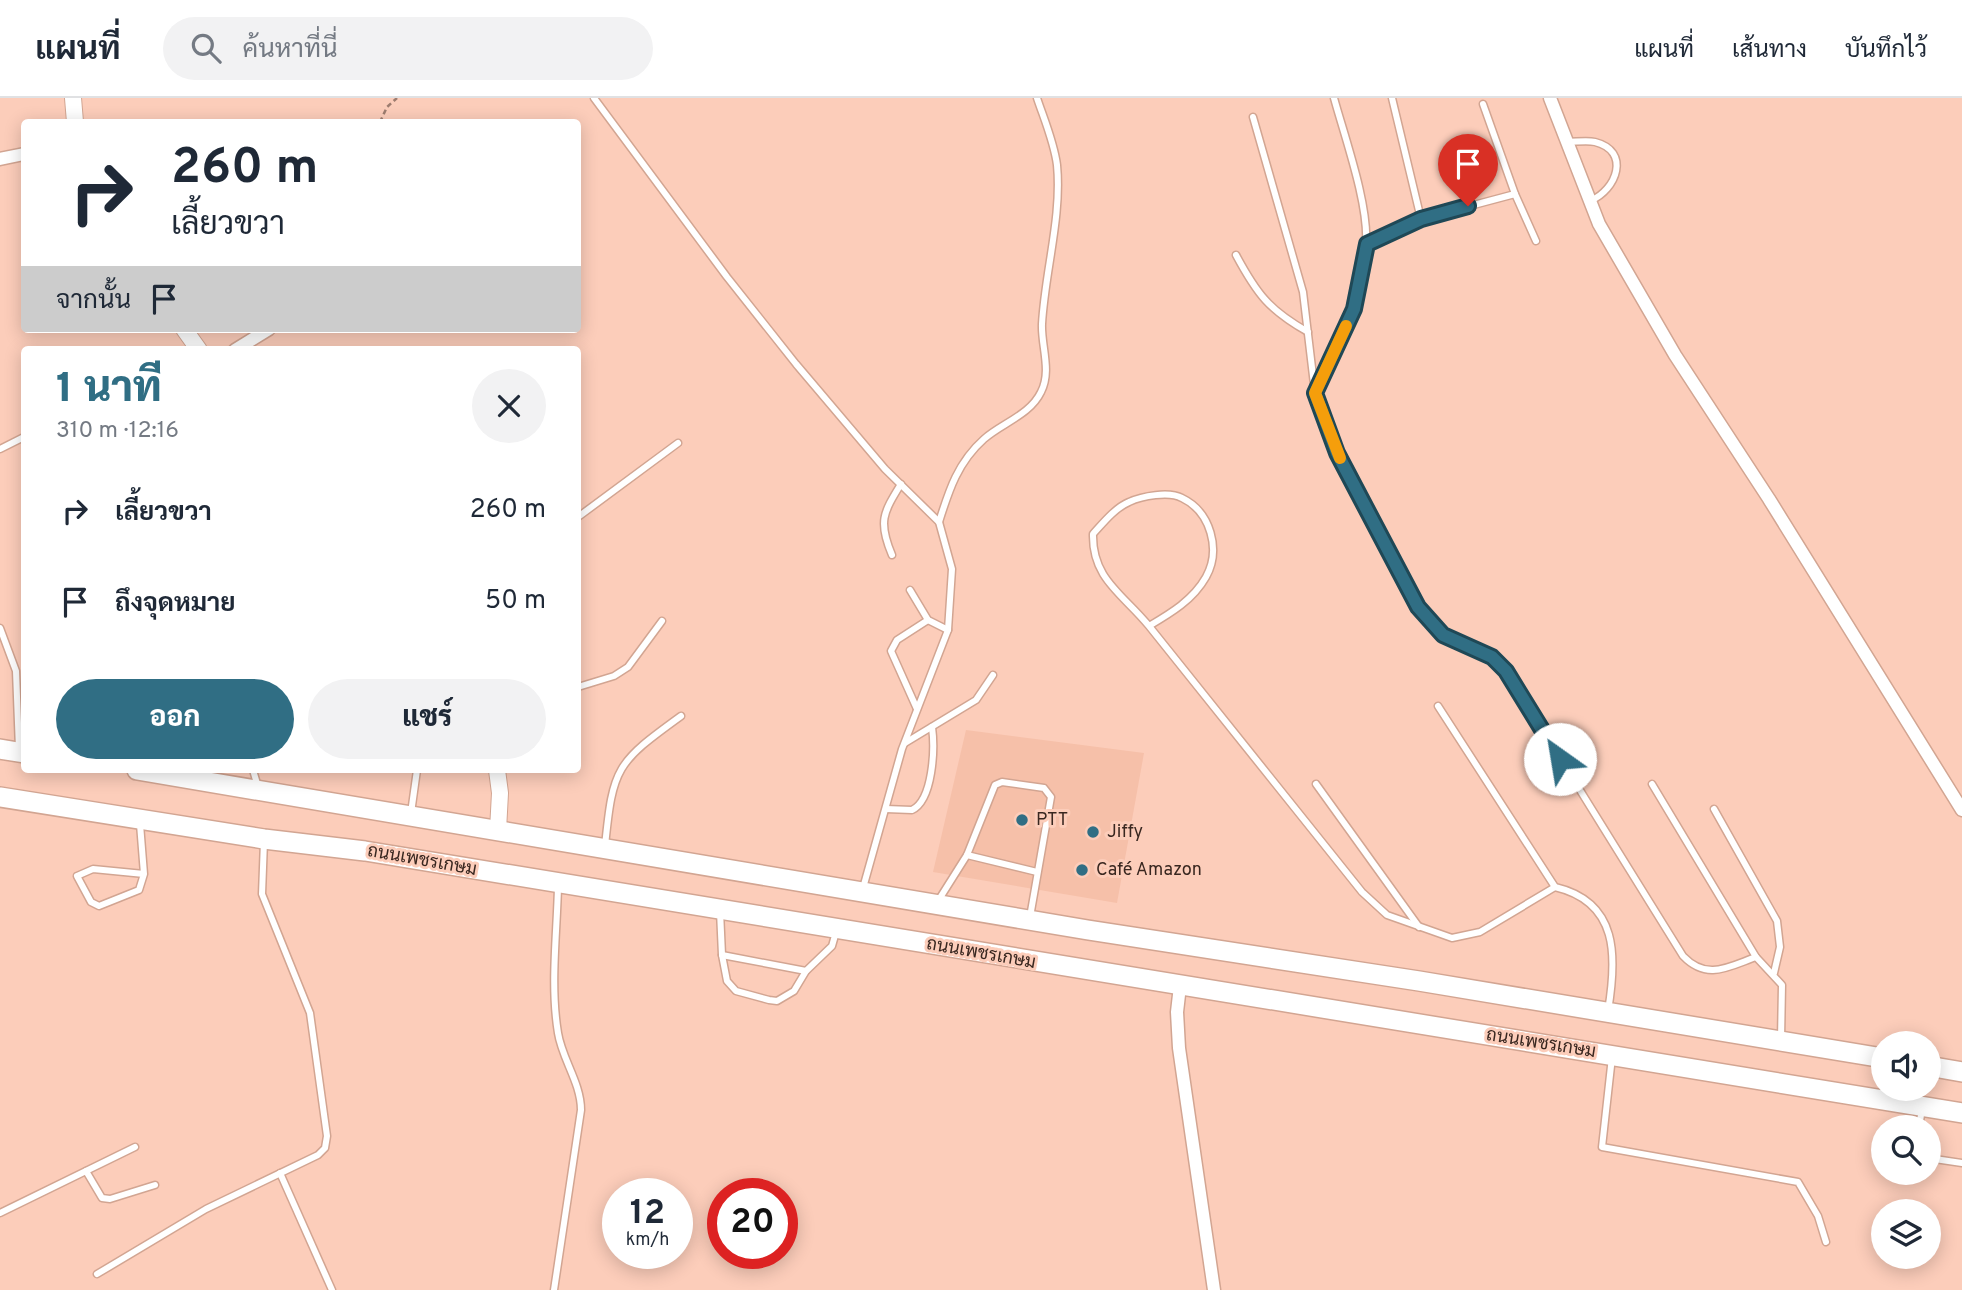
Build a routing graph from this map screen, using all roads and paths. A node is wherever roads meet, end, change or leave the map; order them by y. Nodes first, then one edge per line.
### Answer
1 (73, 98) edge
2 (397, 98) edge
3 (594, 98) edge
4 (1037, 98) edge
5 (1334, 98) edge
6 (1392, 98) edge
7 (1550, 98) edge
8 (1483, 104) dead end
9 (1253, 117) dead end
10 (75, 119) edge
11 (381, 119) edge
12 (1567, 142) junction
13 (21, 155) edge
14 (0, 159) edge
15 (1515, 194) junction
16 (1590, 201) junction
17 (1421, 219) junction
18 (1536, 242) dead end
19 (1367, 244) junction
20 (1236, 255) dead end
21 (1308, 332) junction
22 (262, 333) edge
23 (241, 346) edge
24 (1315, 393) junction
25 (21, 438) edge
26 (678, 443) dead end
27 (0, 449) edge
28 (901, 484) junction
29 (581, 515) edge
30 (939, 522) junction
31 (892, 555) dead end
32 (910, 590) dead end
33 (928, 620) junction
34 (662, 621) dead end
35 (1149, 626) junction
36 (0, 628) edge
37 (948, 630) junction
38 (993, 674) dead end
39 (581, 686) edge
40 (1438, 706) dead end
41 (917, 709) junction
42 (681, 716) dead end
43 (932, 727) junction
44 (905, 743) junction
45 (15, 751) edge
46 (177, 773) edge
47 (417, 773) edge
48 (497, 773) edge
49 (256, 779) edge
50 (1316, 784) dead end
51 (1652, 784) dead end
52 (0, 797) edge
53 (886, 808) junction
54 (1714, 809) dead end
55 (1962, 810) edge
56 (411, 815) junction
57 (140, 821) junction
58 (498, 830) junction
59 (264, 839) junction
60 (605, 848) junction
61 (967, 855) junction
62 (1037, 872) junction
63 (144, 874) junction
64 (558, 884) junction
65 (1555, 887) junction
66 (862, 890) junction
67 (936, 904) junction
68 (720, 909) junction
69 (1029, 919) junction
70 (1420, 928) junction
71 (836, 929) junction
72 (722, 955) junction
73 (1756, 957) junction
74 (806, 971) junction
75 (1774, 972) junction
76 (1180, 986) junction
77 (1608, 1012) junction
78 (1781, 1041) junction
79 (1612, 1055) junction
80 (1871, 1056) edge
81 (1941, 1068) edge
82 (1962, 1072) edge
83 (1923, 1107) junction
84 (1962, 1114) edge
85 (1921, 1115) edge
86 (135, 1147) dead end
87 (1941, 1160) edge
88 (1962, 1163) edge
89 (86, 1171) junction
90 (280, 1173) junction
91 (155, 1185) dead end
92 (0, 1213) edge
93 (1826, 1242) dead end
94 (97, 1274) dead end
95 (332, 1290) edge
96 (554, 1290) edge
97 (1214, 1290) edge

1 - 10 street
2 - 11 path
3 - 28 lane
4 - 30 lane
5 - 19 lane
6 - 17 lane
7 - 12 street
8 - 15 lane
9 - 21 lane
12 - 16 street
12 - 16 lane
13 - 14 street
15 - 17 lane
15 - 18 lane
16 - 55 street
17 - 19 lane
19 - 24 lane
20 - 21 lane
21 - 24 lane
22 - 23 street
24 - 73 lane
25 - 27 lane
26 - 29 lane
28 - 30 lane
28 - 31 lane
30 - 37 lane
32 - 33 lane
33 - 37 lane
33 - 41 lane
34 - 39 lane
35 - 35 lane
35 - 70 lane
36 - 45 lane
37 - 41 lane
38 - 43 lane
40 - 65 lane
41 - 44 lane
42 - 60 lane
43 - 44 lane
43 - 53 lane
44 - 53 lane
46 - 49 main road
47 - 56 lane
48 - 58 street
49 - 56 main road
50 - 70 lane
51 - 73 lane
52 - 57 main road, ถนนเพชรเกษม
53 - 66 lane
54 - 75 lane
56 - 58 main road
57 - 59 main road, ถนนเพชรเกษม
57 - 63 lane
58 - 60 main road
59 - 64 main road, ถนนเพชรเกษม
59 - 90 lane
60 - 66 main road
61 - 62 lane
61 - 62 lane
61 - 67 lane
62 - 69 lane
63 - 63 lane
64 - 68 main road, ถนนเพชรเกษม
64 - 96 lane
65 - 70 lane
65 - 77 lane
66 - 67 main road
67 - 69 main road
68 - 71 main road, ถนนเพชรเกษม
68 - 72 lane
69 - 77 main road
71 - 74 lane
71 - 76 main road, ถนนเพชรเกษม
72 - 74 lane
72 - 74 lane
73 - 75 lane
75 - 78 lane
76 - 79 main road, ถนนเพชรเกษม
76 - 97 street
77 - 78 main road
78 - 80 main road
79 - 83 main road, ถนนเพชรเกษม
79 - 93 lane
81 - 82 main road
83 - 84 main road, ถนนเพชรเกษม
83 - 85 lane
86 - 89 lane
87 - 88 lane
89 - 91 lane
89 - 92 lane
90 - 94 lane
90 - 95 lane

